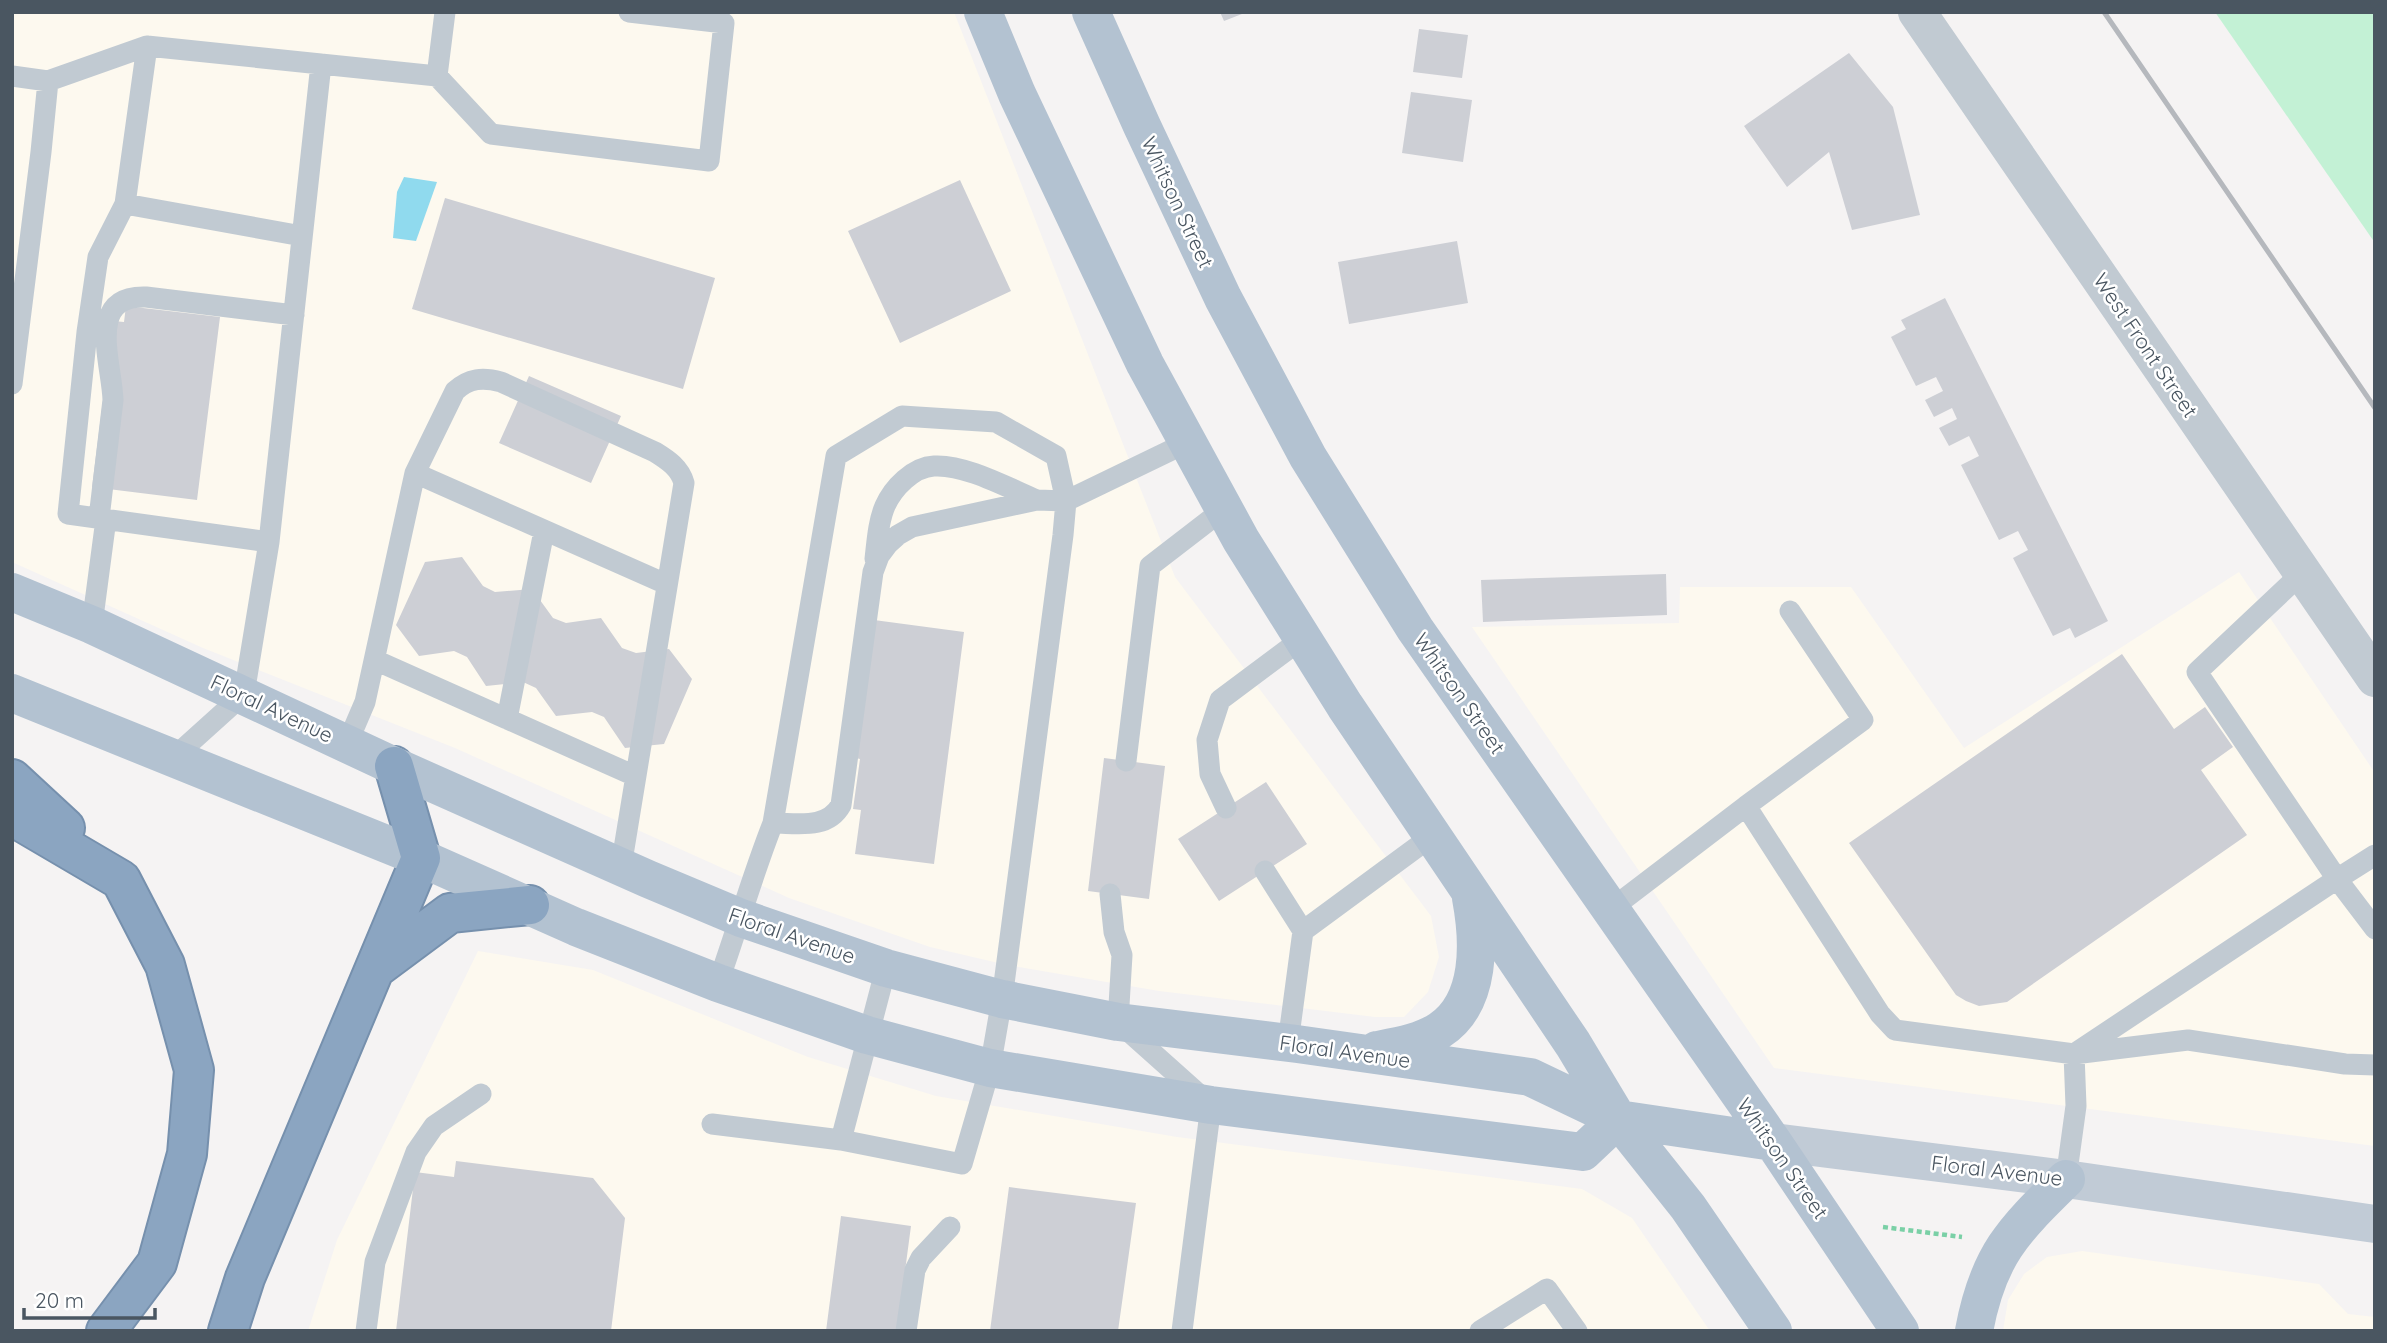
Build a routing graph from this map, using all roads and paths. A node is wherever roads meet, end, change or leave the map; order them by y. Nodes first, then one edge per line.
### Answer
1 (445, 12) edge
2 (629, 12) edge
3 (983, 12) edge
4 (1091, 12) edge
5 (1917, 12) edge
6 (146, 46) junction
7 (321, 64) junction
8 (12, 76) edge
9 (438, 76) junction
10 (48, 81) junction
11 (125, 204) junction
12 (303, 236) junction
13 (294, 315) junction
14 (12, 384) edge
15 (1188, 442) junction
16 (415, 473) junction
17 (1037, 500) junction
18 (1066, 501) junction
19 (1224, 509) junction
20 (102, 519) junction
21 (544, 531) junction
22 (269, 542) junction
23 (873, 572) junction
24 (2302, 573) junction
25 (666, 584) junction
26 (12, 592) edge
27 (1790, 611) dead end
28 (92, 625) junction
29 (1303, 638) junction
30 (374, 660) junction
31 (2375, 678) edge
32 (12, 693) edge
33 (244, 694) junction
34 (507, 719) junction
35 (346, 744) junction
36 (173, 758) junction
37 (1126, 761) dead end
38 (394, 766) junction
39 (635, 776) junction
40 (12, 779) edge
41 (1746, 806) junction
42 (1226, 808) dead end
43 (12, 816) edge
44 (773, 823) junction
45 (1432, 836) junction
46 (2375, 855) edge
47 (421, 858) junction
48 (621, 867) junction
49 (1265, 871) dead end
50 (2337, 879) junction
51 (121, 880) junction
52 (1469, 893) junction
53 (1110, 894) dead end
54 (530, 905) junction
55 (1611, 909) junction
56 (741, 918) junction
57 (2375, 929) edge
58 (1303, 931) junction
59 (376, 968) junction
60 (886, 968) junction
61 (718, 983) junction
62 (1002, 999) junction
63 (1118, 1022) junction
64 (867, 1035) junction
65 (1288, 1043) junction
66 (1359, 1053) junction
67 (2074, 1055) junction
68 (2375, 1065) edge
69 (990, 1068) junction
70 (481, 1094) dead end
71 (1211, 1105) junction
72 (1618, 1119) junction
73 (712, 1124) dead end
74 (841, 1140) junction
75 (1773, 1142) junction
76 (2066, 1179) junction
77 (2375, 1224) edge
78 (950, 1227) dead end
79 (1883, 1227) dead end
80 (1972, 1238) dead end
81 (106, 1331) edge
82 (228, 1331) edge
83 (366, 1331) edge
84 (906, 1331) edge
85 (1182, 1331) edge
86 (1480, 1331) edge
87 (1577, 1331) edge
88 (1773, 1331) edge
89 (1900, 1331) edge
90 (1974, 1331) edge

1 - 9 lane
2 - 9 lane
3 - 15 main road
4 - 55 main road, Whitson Street
5 - 24 street, West Front Street
6 - 7 lane
6 - 10 lane
6 - 11 lane
7 - 9 lane
7 - 12 lane
8 - 10 lane
10 - 14 lane
11 - 12 lane
11 - 20 lane
12 - 13 lane
13 - 20 lane
13 - 22 lane
15 - 18 lane
15 - 19 main road
16 - 21 lane
16 - 25 lane
16 - 30 lane
17 - 18 lane
17 - 23 lane
17 - 23 lane
18 - 44 lane
18 - 62 lane
19 - 29 main road
19 - 37 lane
20 - 22 lane
20 - 28 lane
21 - 25 lane
21 - 34 lane
22 - 33 lane
23 - 44 lane
24 - 31 street, West Front Street
24 - 50 lane
25 - 39 lane
26 - 28 main road, Floral Avenue
27 - 41 lane
28 - 33 main road, Floral Avenue
29 - 42 lane
29 - 45 main road
30 - 34 lane
30 - 35 lane
32 - 36 main road
33 - 35 main road, Floral Avenue
33 - 36 lane
34 - 39 lane
35 - 38 main road, Floral Avenue
36 - 47 main road
38 - 47 highway
38 - 48 main road, Floral Avenue
39 - 48 lane
40 - 51 highway
41 - 55 lane
41 - 67 lane
43 - 51 highway
44 - 56 lane
45 - 52 main road
45 - 58 lane
46 - 50 lane
47 - 54 main road
47 - 59 highway
48 - 56 main road, Floral Avenue
49 - 58 lane
50 - 57 lane
50 - 67 lane
51 - 81 highway
52 - 66 main road
52 - 72 main road
53 - 63 lane
54 - 59 highway
54 - 61 main road
55 - 75 main road, Whitson Street
56 - 60 main road, Floral Avenue
56 - 61 lane
58 - 65 lane
59 - 82 highway
60 - 62 main road, Floral Avenue
60 - 64 lane
61 - 64 main road
62 - 63 main road, Floral Avenue
62 - 69 lane
63 - 65 main road, Floral Avenue
63 - 71 lane
64 - 69 main road
64 - 74 lane
65 - 66 main road, Floral Avenue
66 - 72 main road, Floral Avenue
67 - 68 lane
67 - 76 lane
69 - 71 main road
69 - 74 lane
70 - 83 lane
71 - 72 main road
71 - 85 lane
72 - 75 main road, Floral Avenue
72 - 88 main road
73 - 74 lane
75 - 76 main road, Floral Avenue
75 - 89 main road, Whitson Street
76 - 77 main road, Floral Avenue
76 - 90 main road
78 - 84 lane
79 - 80 path
86 - 87 lane

